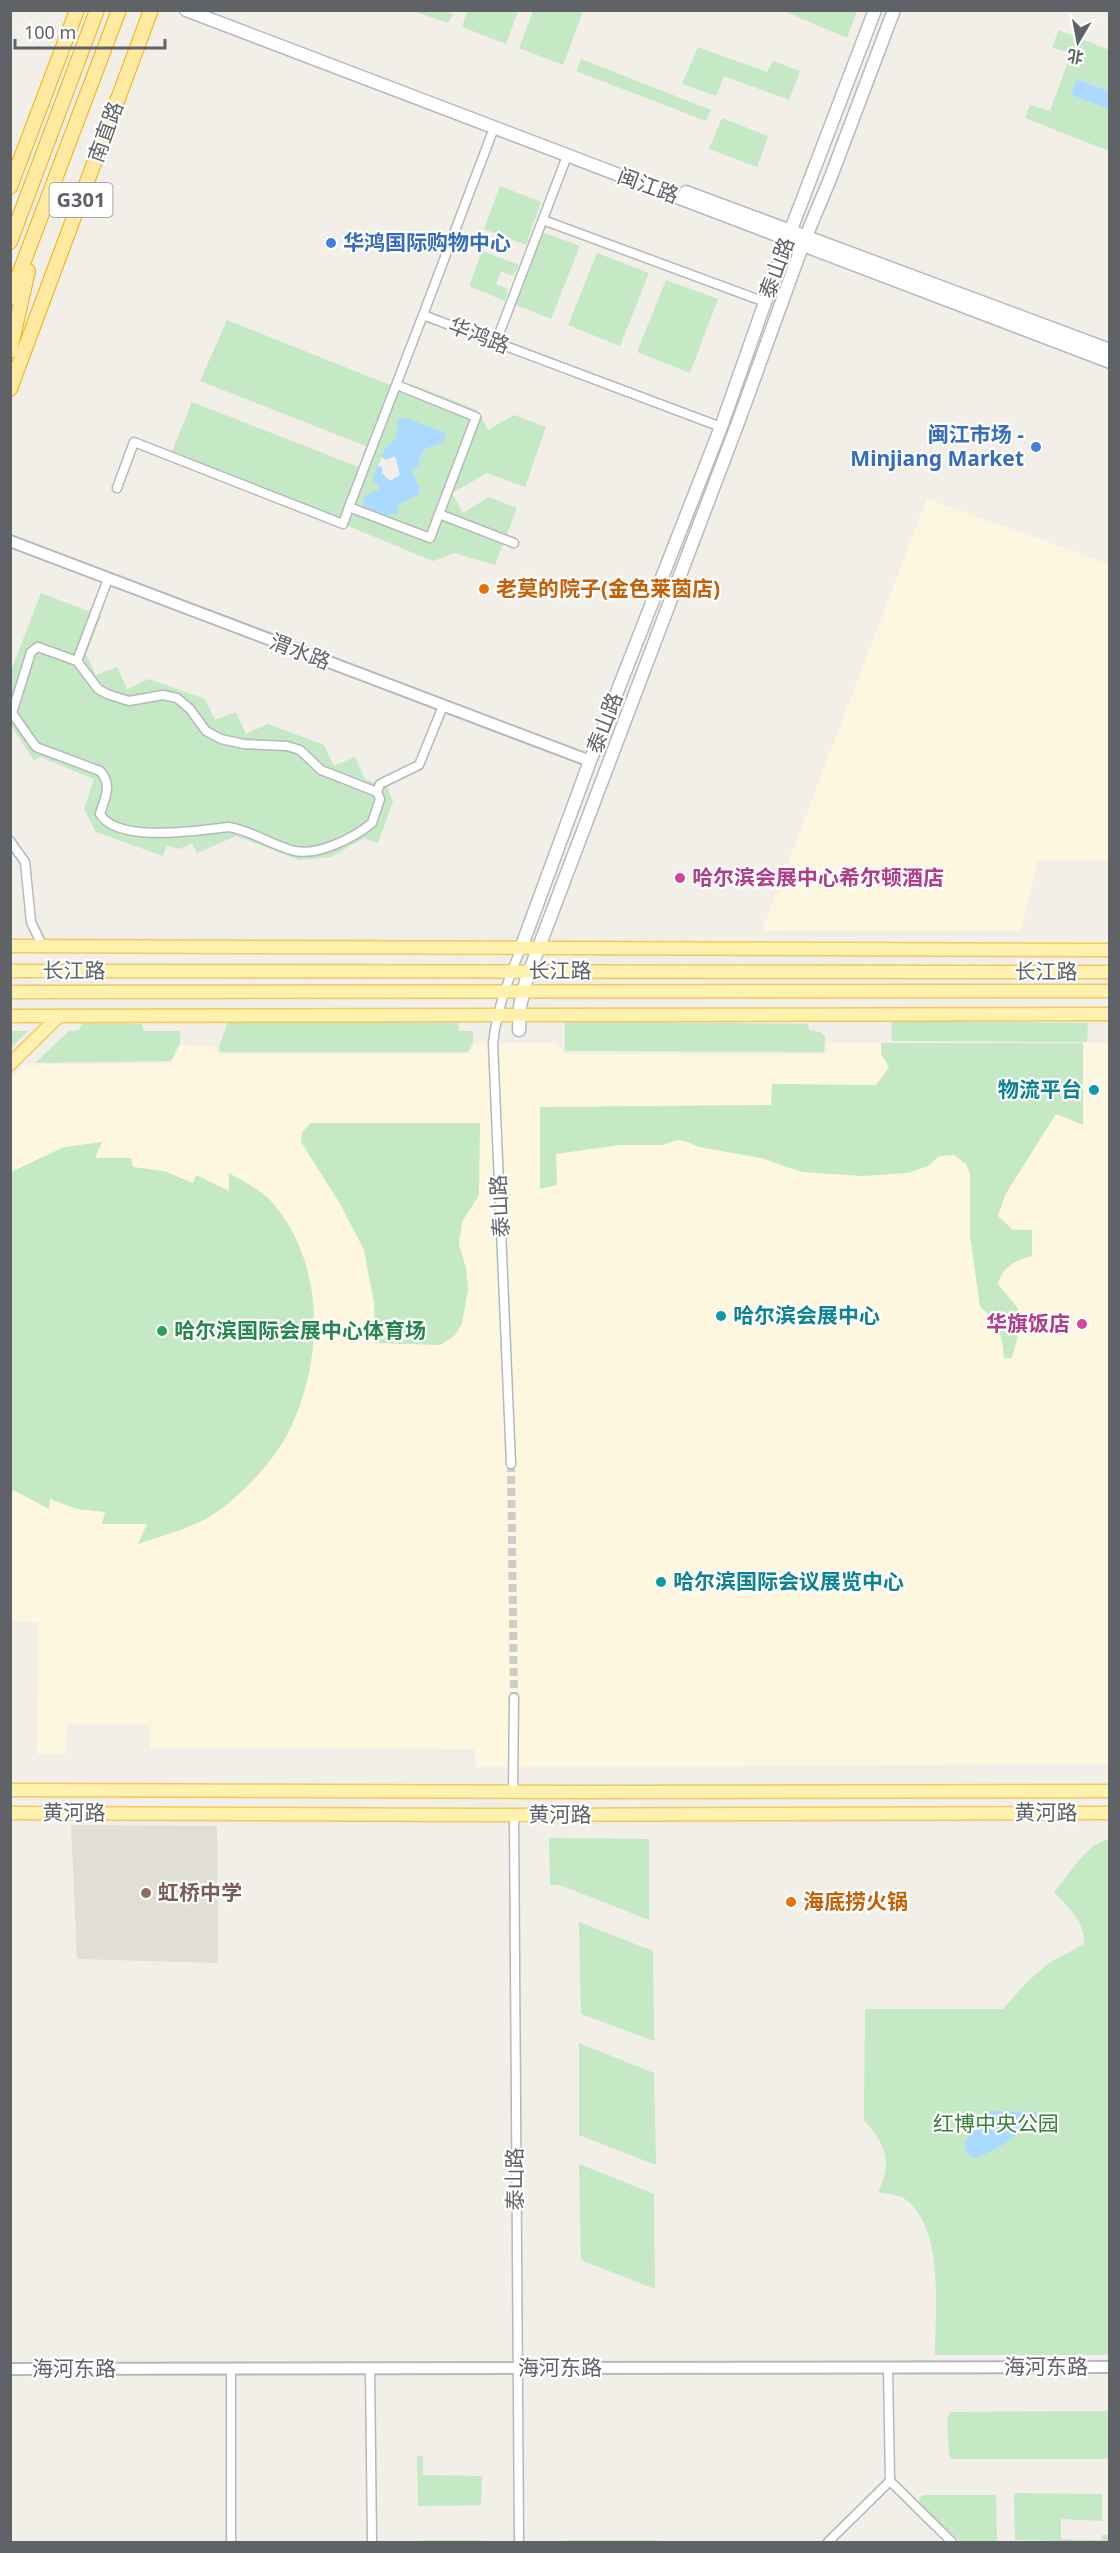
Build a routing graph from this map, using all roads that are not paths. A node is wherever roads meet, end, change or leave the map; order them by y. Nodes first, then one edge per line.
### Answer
1 (77, 10) edge
2 (97, 10) edge
3 (119, 10) edge
4 (151, 10) edge
5 (186, 10) edge
6 (209, 10) edge
7 (875, 10) edge
8 (894, 10) edge
9 (494, 129) junction
10 (567, 156) junction
11 (10, 187) edge
12 (543, 220) junction
13 (38, 226) junction
14 (789, 235) junction
15 (10, 240) edge
16 (804, 241) junction
17 (10, 298) edge
18 (765, 302) junction
19 (423, 315) junction
20 (496, 342) junction
21 (1110, 350) edge
22 (10, 351) edge
23 (1110, 362) edge
24 (397, 385) junction
25 (10, 389) edge
26 (721, 427) junction
27 (117, 488) dead end
28 (349, 507) junction
29 (439, 514) junction
30 (10, 541) edge
31 (514, 543) dead end
32 (108, 579) junction
33 (77, 661) junction
34 (443, 706) junction
35 (11, 707) edge
36 (590, 761) junction
37 (376, 792) junction
38 (10, 841) edge
39 (13, 944) edge
40 (43, 947) junction
41 (521, 948) junction
42 (538, 948) junction
43 (1110, 950) edge
44 (10, 970) edge
45 (511, 971) junction
46 (530, 971) junction
47 (1110, 972) edge
48 (503, 991) junction
49 (523, 991) junction
50 (1110, 991) edge
51 (10, 992) edge
52 (1110, 1014) edge
53 (10, 1016) edge
54 (59, 1016) junction
55 (496, 1016) junction
56 (519, 1016) junction
57 (519, 1029) dead end
58 (10, 1064) edge
59 (511, 1464) tunnel mouth
60 (514, 1698) tunnel mouth
61 (10, 1790) edge
62 (1110, 1791) edge
63 (513, 1792) junction
64 (10, 1813) edge
65 (1110, 1813) edge
66 (514, 1815) junction
67 (888, 2367) junction
68 (1110, 2367) edge
69 (231, 2368) junction
70 (370, 2368) junction
71 (516, 2368) junction
72 (10, 2369) edge
73 (890, 2481) junction
74 (231, 2542) edge
75 (372, 2542) edge
76 (519, 2542) edge
77 (828, 2542) edge
78 (952, 2542) edge

1 - 11 highway
2 - 15 highway
3 - 13 highway
4 - 25 highway, 南直路 / G301
5 - 9 main road, 闽江路
6 - 14 main road, 闽江路
7 - 14 main road, 泰山路
8 - 16 main road, 泰山路
9 - 10 main road, 闽江路
9 - 19 street, 华鸿路
10 - 12 street
10 - 14 main road, 闽江路
12 - 18 street
12 - 20 street
13 - 17 highway
13 - 22 highway
14 - 16 main road, 闽江路
14 - 18 main road, 泰山路
16 - 21 main road, 闽江路
16 - 23 main road, 闽江路
16 - 42 main road, 泰山路
18 - 26 main road, 泰山路
19 - 20 street, 华鸿路
19 - 24 street
20 - 26 street, 华鸿路
24 - 28 street
24 - 29 street
26 - 36 main road, 泰山路
27 - 28 street
28 - 29 street
29 - 31 street
30 - 32 street, 渭水路
32 - 33 street
32 - 34 street, 渭水路
33 - 35 street
33 - 37 street
34 - 36 street, 渭水路
34 - 37 street
35 - 37 street
36 - 41 main road, 泰山路
38 - 40 street
39 - 40 main road
40 - 41 main road
41 - 42 main road
41 - 45 street, 泰山路
42 - 43 main road
42 - 46 main road, 泰山路
44 - 45 main road, 长江路
45 - 46 main road, 长江路
45 - 48 street, 泰山路
46 - 47 main road, 长江路
46 - 49 main road, 泰山路
48 - 49 main road, 长江路
48 - 51 main road, 长江路
48 - 55 street, 泰山路
49 - 50 main road, 长江路
49 - 56 main road, 泰山路
52 - 56 main road
53 - 54 main road
54 - 55 main road
54 - 58 main road
55 - 56 main road
55 - 59 street, 泰山路
56 - 57 main road, 泰山路
60 - 63 street
61 - 63 main road, 黄河路
62 - 63 main road, 黄河路
64 - 66 main road, 黄河路
65 - 66 main road, 黄河路
66 - 71 street, 泰山路
67 - 68 street, 海河东路
67 - 71 street, 海河东路
67 - 73 street
69 - 70 street, 海河东路
69 - 72 street, 海河东路
69 - 74 street
70 - 71 street, 海河东路
70 - 75 street
71 - 76 street, 泰山路
73 - 77 street
73 - 78 street

